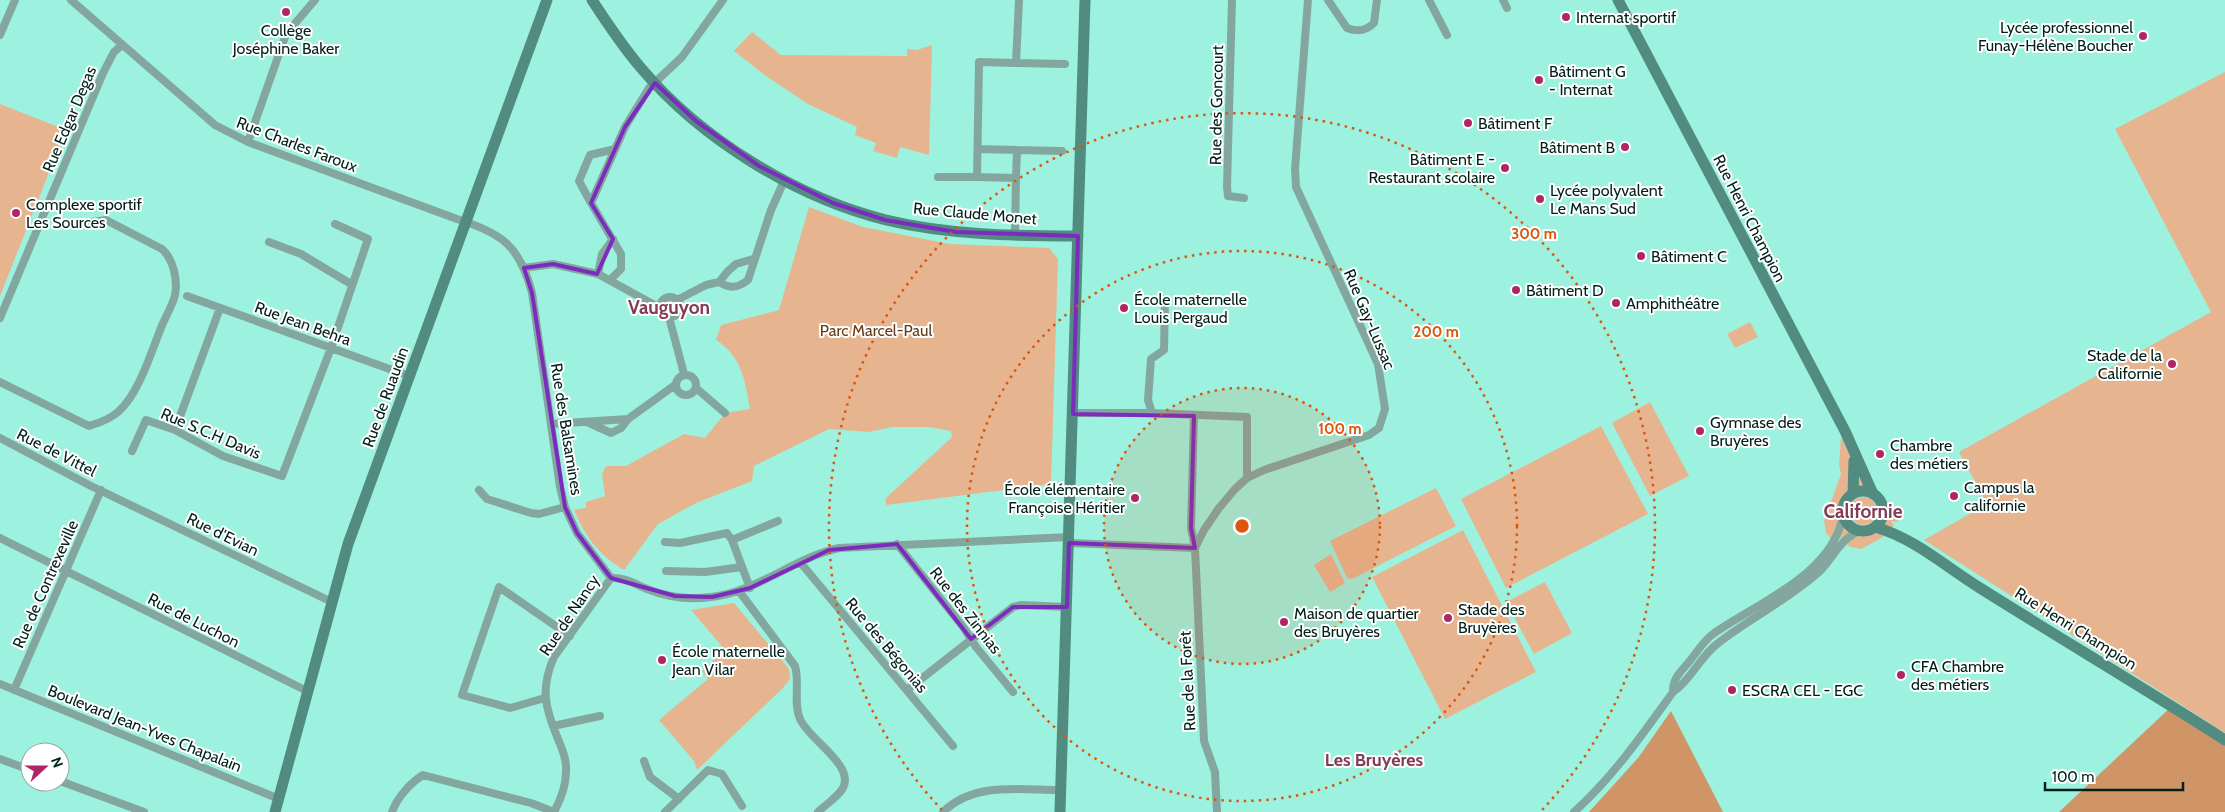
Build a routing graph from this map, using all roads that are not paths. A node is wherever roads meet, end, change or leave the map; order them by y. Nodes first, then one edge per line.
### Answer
1 (15, 0) edge
2 (71, 0) edge
3 (315, 0) edge
4 (547, 0) edge
5 (592, 0) edge
6 (723, 0) edge
7 (1019, 0) edge
8 (1085, 0) edge
9 (1232, 0) edge
10 (1308, 0) edge
11 (1328, 0) edge
12 (1377, 0) edge
13 (1429, 0) edge
14 (1503, 0) edge
15 (1618, 0) edge
16 (1507, 8) dead end
17 (1448, 34) dead end
18 (0, 35) edge
19 (122, 45) junction
20 (1016, 63) junction
21 (1065, 64) dead end
22 (655, 82) junction
23 (248, 142) junction
24 (615, 149) junction
25 (978, 149) junction
26 (1017, 150) junction
27 (1062, 151) dead end
28 (938, 177) dead end
29 (977, 177) junction
30 (1016, 178) junction
31 (784, 181) junction
32 (1244, 198) dead end
33 (591, 203) junction
34 (92, 222) dead end
35 (465, 222) junction
36 (335, 224) dead end
37 (1015, 234) junction
38 (1078, 236) junction
39 (613, 239) junction
40 (269, 242) dead end
41 (753, 259) junction
42 (524, 268) junction
43 (598, 274) junction
44 (610, 280) junction
45 (719, 282) junction
46 (351, 284) junction
47 (187, 296) dead end
48 (1165, 299) dead end
49 (677, 300) junction
50 (220, 308) junction
51 (660, 308) junction
52 (669, 317) junction
53 (0, 318) edge
54 (331, 348) junction
55 (684, 374) junction
56 (409, 376) junction
57 (0, 382) edge
58 (675, 385) junction
59 (696, 388) junction
60 (725, 413) dead end
61 (1073, 413) junction
62 (1152, 413) junction
63 (1194, 416) junction
64 (628, 419) junction
65 (587, 422) junction
66 (551, 424) junction
67 (175, 430) junction
68 (0, 438) edge
69 (132, 451) dead end
70 (1854, 451) junction
71 (1248, 478) junction
72 (101, 490) junction
73 (479, 490) dead end
74 (1853, 494) junction
75 (1873, 494) junction
76 (566, 506) junction
77 (1883, 510) junction
78 (1843, 516) junction
79 (778, 521) dead end
80 (1875, 527) junction
81 (1861, 531) junction
82 (0, 538) edge
83 (732, 540) junction
84 (1069, 540) junction
85 (665, 542) dead end
86 (1911, 542) junction
87 (896, 544) junction
88 (1195, 548) junction
89 (800, 562) junction
90 (742, 567) junction
91 (66, 571) junction
92 (666, 572) dead end
93 (611, 578) junction
94 (750, 588) junction
95 (739, 591) junction
96 (332, 602) junction
97 (1067, 607) junction
98 (570, 636) junction
99 (971, 638) junction
100 (0, 684) edge
101 (14, 690) junction
102 (907, 690) junction
103 (309, 692) junction
104 (1014, 692) dead end
105 (1673, 692) junction
106 (545, 698) junction
107 (600, 716) dead end
108 (553, 726) junction
109 (2225, 740) edge
110 (953, 746) dead end
111 (0, 759) edge
112 (644, 761) dead end
113 (20, 766) edge
114 (70, 785) edge
115 (1061, 790) junction
116 (279, 798) junction
117 (679, 798) junction
118 (742, 806) dead end
119 (948, 810) edge
120 (144, 812) edge
121 (275, 812) edge
122 (392, 812) edge
123 (554, 812) edge
124 (665, 812) edge
125 (818, 812) edge
126 (1060, 812) edge
127 (1217, 812) edge
128 (1574, 812) edge

1 - 18 street
2 - 19 street, Rue Charles Faroux
3 - 23 street
4 - 35 street, Rue de Ruaudin
5 - 22 street, Rue Claude Monet
6 - 22 street
7 - 20 street
8 - 38 street
9 - 32 street, Rue des Goncourt
10 - 71 street, Rue Gay-Lussac
11 - 12 street
13 - 17 street
14 - 16 street
15 - 70 street, Rue Henri Champion
19 - 23 street, Rue Charles Faroux
19 - 53 street, Rue Edgar Degas
20 - 21 street
20 - 25 street
22 - 24 street
22 - 31 street, Rue Claude Monet
23 - 35 street, Rue Charles Faroux
24 - 33 street
24 - 33 street
25 - 26 street
25 - 29 street
26 - 27 street
26 - 30 street
28 - 29 street
29 - 30 street
30 - 37 street
31 - 37 street, Rue Claude Monet
31 - 41 street
33 - 39 street
34 - 57 street
35 - 42 street, Rue des Balsamines
35 - 56 street, Rue de Ruaudin
36 - 46 street
37 - 38 street, Rue Claude Monet
38 - 61 street
39 - 43 street
39 - 44 street
40 - 46 street
41 - 45 street
41 - 45 street
42 - 43 street
42 - 66 street, Rue des Balsamines
43 - 44 street
44 - 51 street
45 - 49 street
46 - 54 street
47 - 50 street, Rue Jean Behra
48 - 62 street
49 - 51 street
49 - 52 street
50 - 54 street, Rue Jean Behra
50 - 67 street
51 - 52 street
52 - 55 street
54 - 56 street, Rue Jean Behra
54 - 67 street, Rue S.C.H Davis
55 - 58 street
55 - 59 street
56 - 96 street, Rue de Ruaudin
58 - 59 street
58 - 64 street
59 - 60 street
61 - 62 street
61 - 84 street
62 - 63 street
63 - 71 street
63 - 88 street, Rue de la Forêt
64 - 65 street
64 - 65 street
65 - 66 street
66 - 76 street, Rue des Balsamines
67 - 69 street, Rue S.C.H Davis
68 - 72 street, Rue de Vittel
70 - 74 street, Rue Henri Champion
70 - 75 street, Rue Henri Champion
71 - 88 street, Rue Gay-Lussac
72 - 91 street, Rue de Contrexeville
72 - 96 street, Rue d'Evian
73 - 76 street
74 - 75 street
74 - 78 street
75 - 77 street
76 - 93 street, Rue des Balsamines
77 - 80 street
77 - 86 street, Rue Henri Champion
78 - 81 street
78 - 105 street
79 - 83 street
80 - 81 street
80 - 86 street, Rue Henri Champion
81 - 105 street
82 - 91 street, Rue de Luchon
83 - 85 street
83 - 90 street
84 - 87 street
84 - 88 street
84 - 97 street
86 - 109 street, Rue Henri Champion
87 - 89 street
87 - 99 street, Rue des Zinnias
88 - 127 street, Rue de la Forêt
89 - 94 street
89 - 102 street, Rue des Bégonias
90 - 92 street
90 - 94 street
91 - 101 street, Rue de Contrexeville
91 - 103 street, Rue de Luchon
93 - 95 street
93 - 98 street, Rue de Nancy
94 - 95 street
95 - 125 street
96 - 103 street, Rue de Ruaudin
97 - 99 street
97 - 115 street
98 - 106 street, Rue de Nancy
98 - 106 street
99 - 102 street
99 - 104 street, Rue des Zinnias
100 - 101 street, Boulevard Jean-Yves Chapalain
101 - 116 street, Boulevard Jean-Yves Chapalain
102 - 110 street, Rue des Bégonias
103 - 116 street, Rue de Ruaudin
105 - 128 street
106 - 108 street, Rue de Nancy
107 - 108 street
108 - 123 street, Rue de Nancy
111 - 113 street
112 - 117 street
114 - 120 street
115 - 119 street
115 - 126 street
116 - 121 street, Rue de Ruaudin
117 - 118 street
117 - 124 street
122 - 123 street

